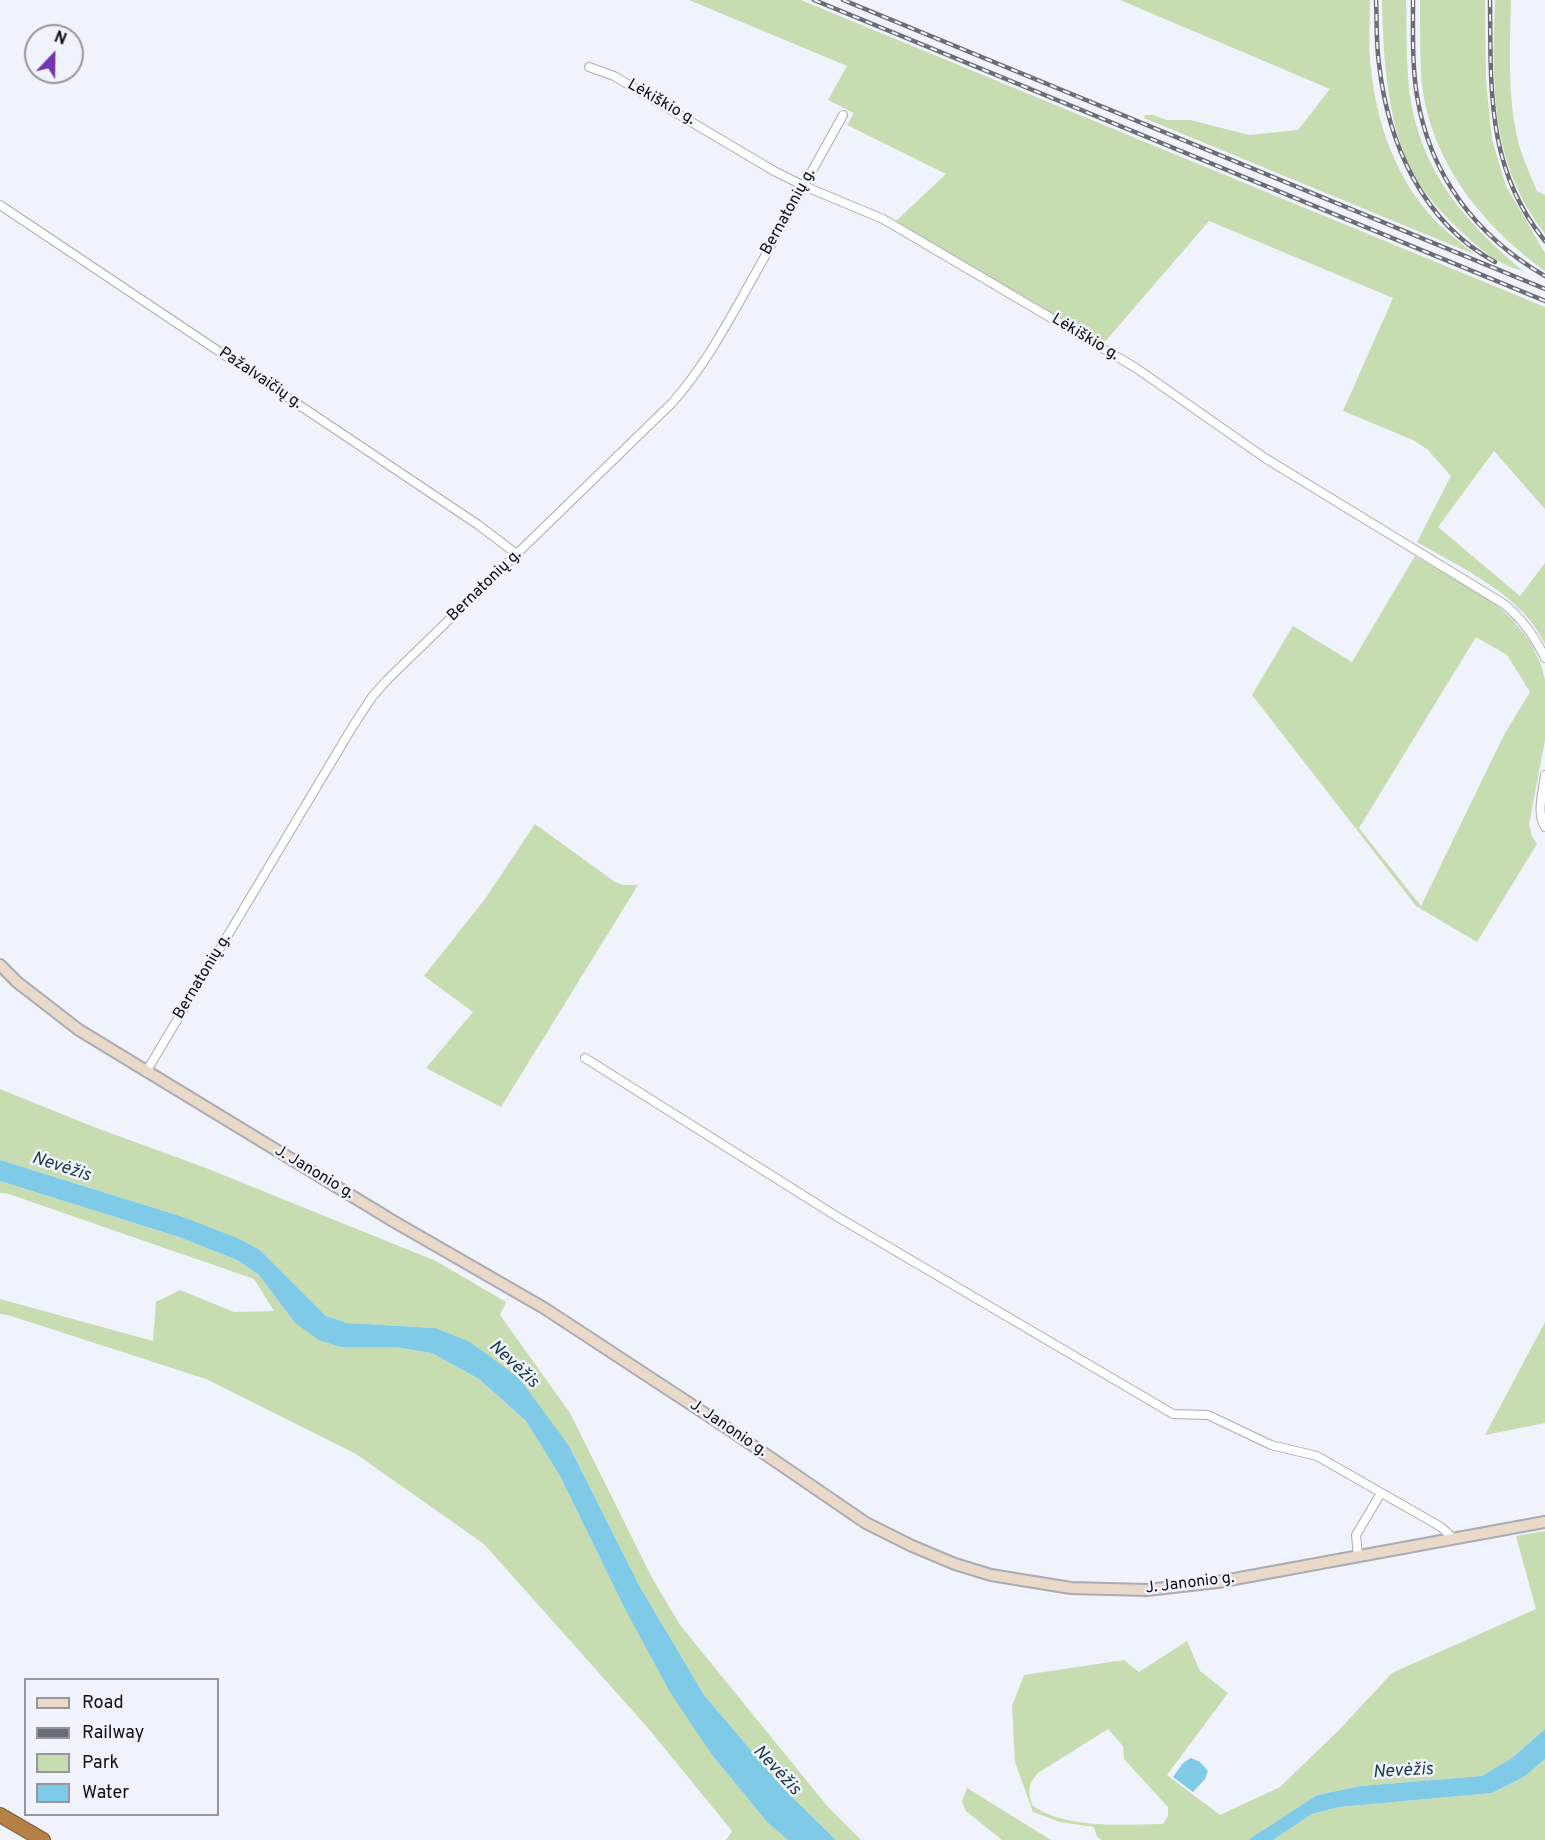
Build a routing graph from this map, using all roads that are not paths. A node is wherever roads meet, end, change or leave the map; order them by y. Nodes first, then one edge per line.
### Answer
1 (589, 67) dead end
2 (843, 116) dead end
3 (804, 186) junction
4 (0, 205) edge
5 (518, 555) junction
6 (1545, 658) edge
7 (1545, 775) edge
8 (1545, 827) edge
9 (0, 965) edge
10 (585, 1058) dead end
11 (146, 1071) junction
12 (1381, 1493) junction
13 (1545, 1522) edge
14 (1453, 1538) junction
15 (1358, 1556) junction
16 (0, 1815) edge
17 (43, 1840) edge

1 - 3 street, Lėkiškio g.
2 - 3 street, Bernatonių g.
3 - 5 street, Bernatonių g.
3 - 6 street, Lėkiškio g.
4 - 5 street, Pažalvaičių g.
5 - 11 street, Bernatonių g.
7 - 8 street
9 - 11 street, J. Janonio g.
10 - 12 street
11 - 15 street, J. Janonio g.
12 - 14 street
12 - 15 street
13 - 14 street, J. Janonio g.
14 - 15 street, J. Janonio g.
16 - 17 highway

